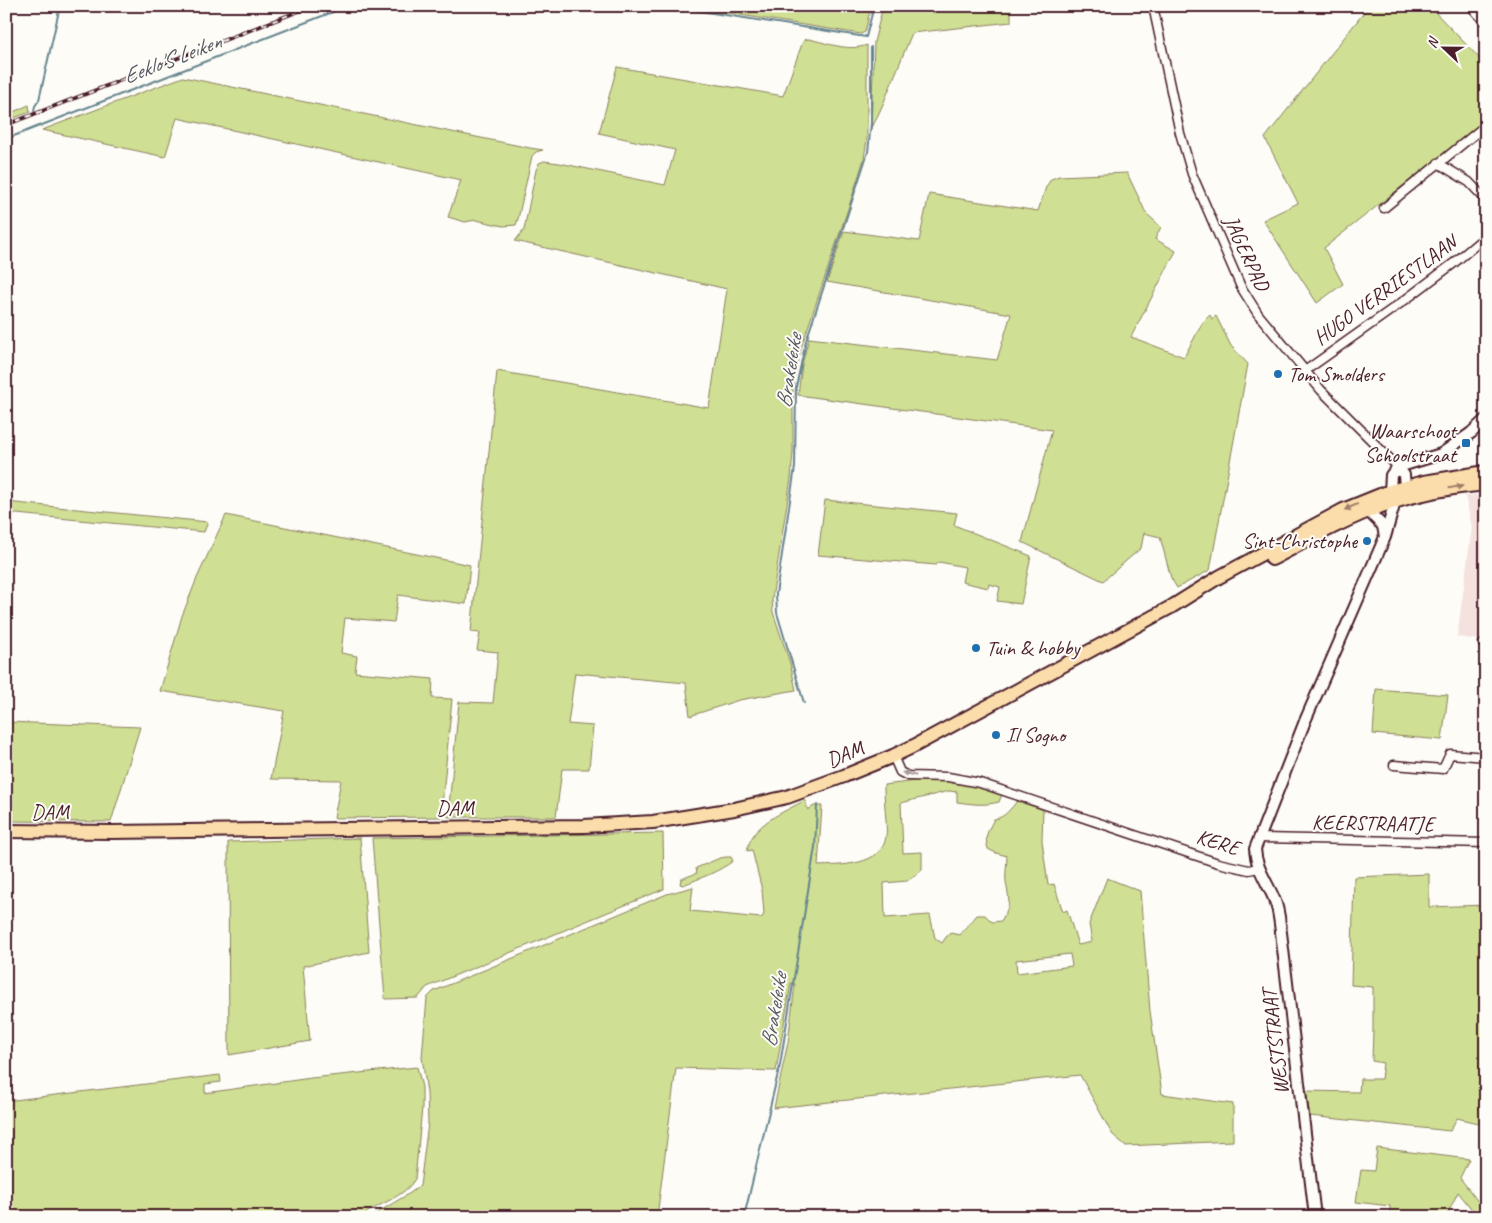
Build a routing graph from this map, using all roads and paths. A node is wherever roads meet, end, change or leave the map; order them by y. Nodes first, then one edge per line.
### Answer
1 (1154, 6) edge
2 (1473, 7) edge
3 (1486, 23) edge
4 (1486, 125) edge
5 (1438, 163) junction
6 (1486, 200) edge
7 (1384, 208) dead end
8 (1486, 236) edge
9 (1305, 371) junction
10 (1486, 419) edge
11 (1398, 467) junction
12 (1486, 472) edge
13 (1486, 484) edge
14 (1405, 487) junction
15 (1392, 497) junction
16 (1368, 512) junction
17 (1385, 537) junction
18 (1297, 541) junction
19 (893, 756) junction
20 (1486, 756) edge
21 (1394, 765) dead end
22 (6, 831) edge
23 (1259, 838) junction
24 (1486, 843) edge
25 (1258, 868) junction
26 (1315, 1217) edge

1 - 9 street, JAGERPAD
2 - 3 street
4 - 5 street
5 - 6 street
5 - 7 street
8 - 9 street, HUGO VERRIESTLAAN
9 - 11 street, JAGERPAD
10 - 11 street
11 - 14 street
11 - 15 street, KERE
12 - 14 main road
15 -> 13 main road
14 - 15 main road
15 - 16 main road
15 - 17 street, KERE
15 -> 18 main road
16 - 17 street
16 - 18 main road
17 - 23 street, KERE
18 - 19 main road, DAM
19 - 22 main road, DAM
25 -> 19 street, KERE
20 - 21 street
23 - 24 street, KEERSTRAATJE
23 - 25 street, KERE
25 - 26 street, WESTSTRAAT

